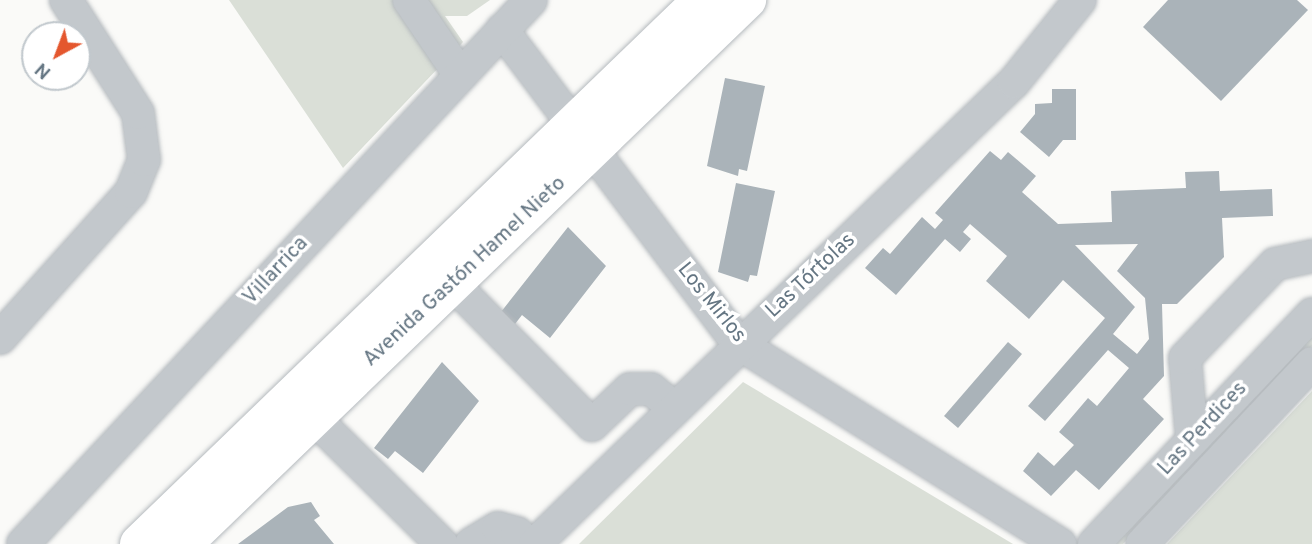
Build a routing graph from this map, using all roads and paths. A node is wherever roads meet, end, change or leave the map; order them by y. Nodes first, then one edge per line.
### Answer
1 (66, 0) edge
2 (409, 0) edge
3 (531, 0) edge
4 (702, 0) edge
5 (747, 0) edge
6 (1080, 0) edge
7 (502, 30) junction
8 (460, 75) junction
9 (584, 138) junction
10 (1312, 256) edge
11 (453, 284) junction
12 (1312, 314) edge
13 (0, 338) edge
14 (738, 343) junction
15 (1312, 363) edge
16 (673, 407) junction
17 (313, 417) junction
18 (1192, 439) junction
19 (23, 544) edge
20 (139, 544) edge
21 (184, 544) edge
22 (442, 544) edge
23 (471, 544) edge
24 (528, 544) edge
25 (535, 544) edge
26 (1060, 544) edge
27 (1094, 544) edge
28 (1142, 544) edge

1 - 13 street
2 - 8 street
3 - 7 street, Villarrica
4 - 9 main road, Avenida Gastón Hamel Nieto
5 - 9 main road, Avenida Gastón Hamel Nieto
6 - 14 street, Las Tórtolas
7 - 8 street, Villarrica
7 - 9 street, Los Mirlos
8 - 19 street, Villarrica
9 - 11 main road, Avenida Gastón Hamel Nieto
9 - 14 street, Los Mirlos
9 - 20 main road, Avenida Gastón Hamel Nieto
10 - 18 street
11 - 16 street
11 - 17 main road, Avenida Gastón Hamel Nieto
12 - 18 street, Las Perdices
14 - 16 street, Las Tórtolas
14 - 26 street, Los Mirlos
15 - 28 street, Las Perdices
16 - 25 street, Las Tórtolas
17 - 21 main road, Avenida Gastón Hamel Nieto
17 - 22 street
18 - 27 street, Las Perdices
23 - 24 street

